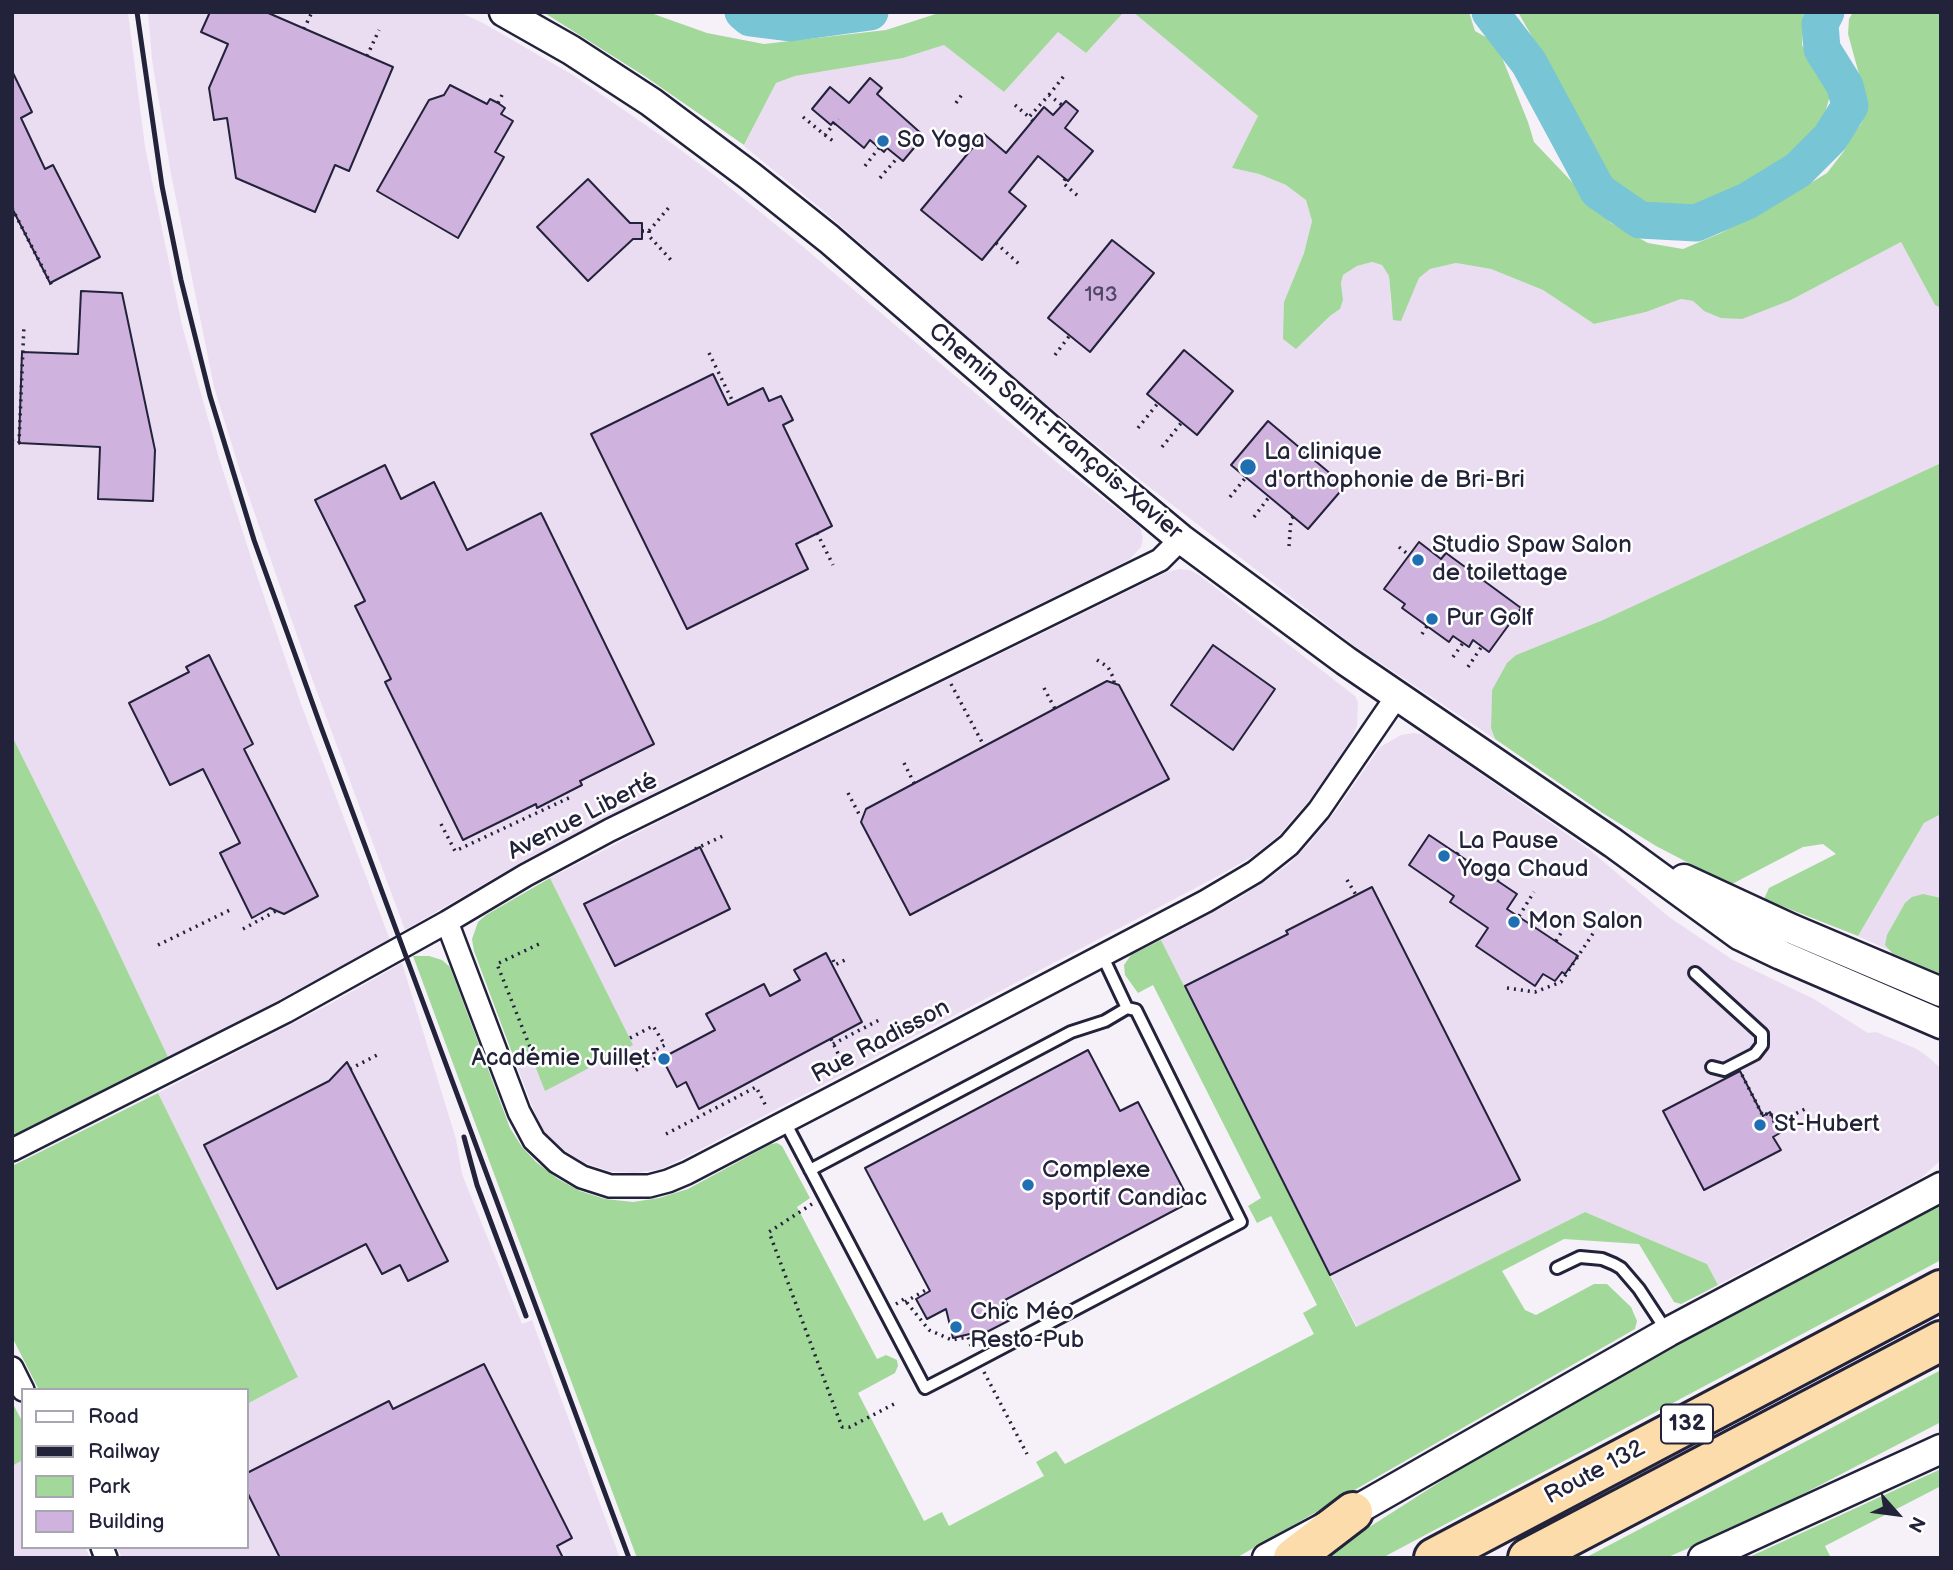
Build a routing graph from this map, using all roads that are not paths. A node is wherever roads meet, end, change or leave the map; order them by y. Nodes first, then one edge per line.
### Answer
1 (505, 12) edge
2 (1181, 539) junction
3 (1397, 696) junction
4 (1613, 843) junction
5 (447, 922) junction
6 (1102, 955) junction
7 (1695, 973) dead end
8 (1941, 992) edge
9 (1127, 1008) junction
10 (1941, 1024) edge
11 (1712, 1067) dead end
12 (777, 1118) junction
13 (12, 1150) edge
14 (810, 1170) junction
15 (1941, 1187) edge
16 (1557, 1268) dead end
17 (1941, 1290) edge
18 (1668, 1332) junction
19 (1941, 1340) edge
20 (12, 1368) edge
21 (22, 1388) edge
22 (1941, 1449) edge
23 (1353, 1512) junction
24 (1267, 1558) edge
25 (1293, 1558) edge
26 (1434, 1558) edge
27 (1528, 1558) edge
28 (1703, 1558) edge

1 - 2 street, Chemin Saint-François-Xavier
2 - 3 street, Chemin Saint-François-Xavier
2 - 5 street, Avenue Liberté
3 - 4 street, Chemin Saint-François-Xavier
3 - 6 street, Rue Radisson
4 - 8 street, Chemin Saint-François-Xavier
4 - 10 street, Chemin Saint-François-Xavier
5 - 12 street, Rue Radisson
5 - 13 street, Avenue Liberté
6 - 9 lane
6 - 12 street, Rue Radisson
7 - 11 lane
9 - 14 lane
9 - 14 lane
12 - 14 lane
15 - 18 street
16 - 18 lane
17 - 26 highway, Route 132 / 132
18 - 23 street
19 - 27 highway, Route 132 / 132
20 - 21 street
22 - 28 street
23 - 24 street
23 - 25 highway

